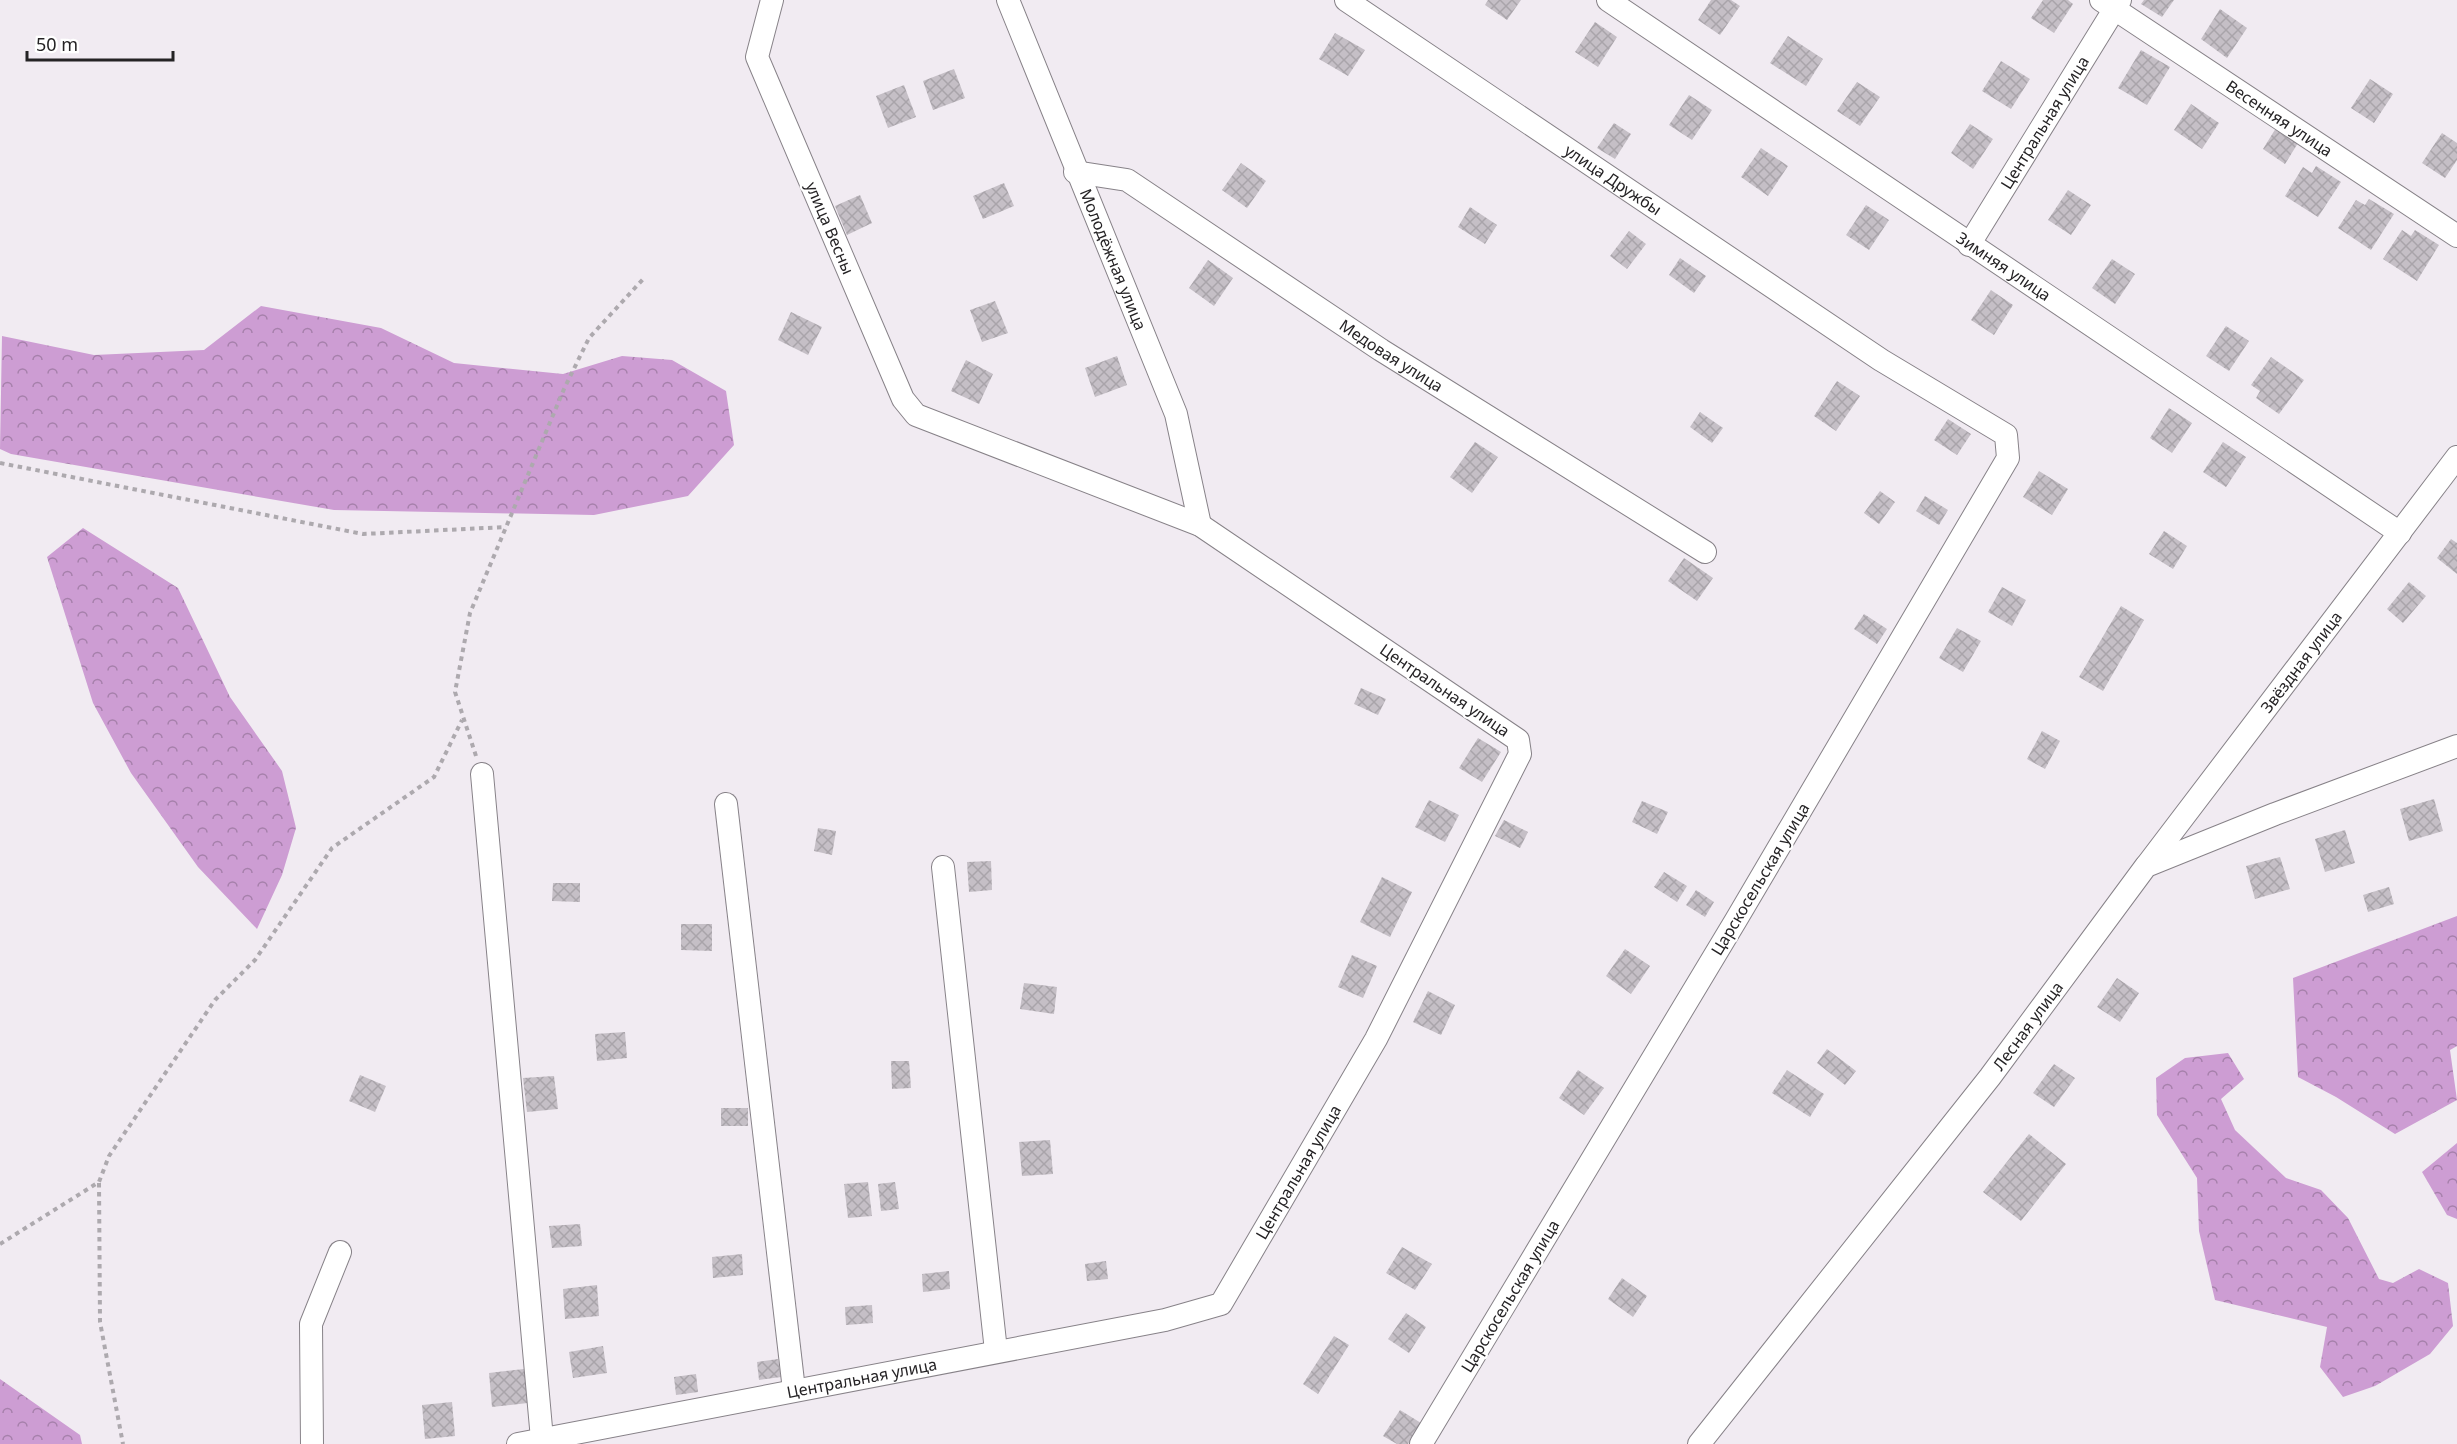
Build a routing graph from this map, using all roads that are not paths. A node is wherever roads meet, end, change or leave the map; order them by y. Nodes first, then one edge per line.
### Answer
1 (772, 0) edge
2 (1008, 0) edge
3 (1346, 0) edge
4 (1608, 0) edge
5 (2112, 3) edge
6 (1075, 172) junction
7 (2457, 236) edge
8 (1969, 245) junction
9 (1881, 360) joint
10 (903, 399) joint
11 (2457, 458) edge
12 (1200, 525) junction
13 (2400, 533) junction
14 (1705, 552) dead end
15 (2457, 746) edge
16 (482, 774) road end
17 (726, 804) dead end
18 (943, 867) dead end
19 (2146, 867) junction
20 (340, 1252) dead end
21 (996, 1351) junction
22 (794, 1390) junction
23 (542, 1439) junction
24 (312, 1444) edge
25 (518, 1444) edge
26 (1421, 1444) edge
27 (1699, 1444) edge

1 - 10 street, улица Весны
2 - 6 street, Молодёжная улица
3 - 9 street, улица Дружбы
4 - 8 street, Зимняя улица
5 - 7 street, Весенняя улица
5 - 8 street, Центральная улица
6 - 12 street, Молодёжная улица
6 - 14 street, Медовая улица
8 - 13 street, Зимняя улица
9 - 26 street, Царскосельская улица
10 - 12 street, Центральная улица
11 - 13 street, Звёздная улица
12 - 21 street, Центральная улица
13 - 19 street, Звёздная улица
15 - 19 street
16 - 23 street
17 - 22 street
18 - 21 street
19 - 27 street, Лесная улица
20 - 24 street
21 - 22 street, Центральная улица
22 - 23 street, Центральная улица
23 - 25 street, Центральная улица

